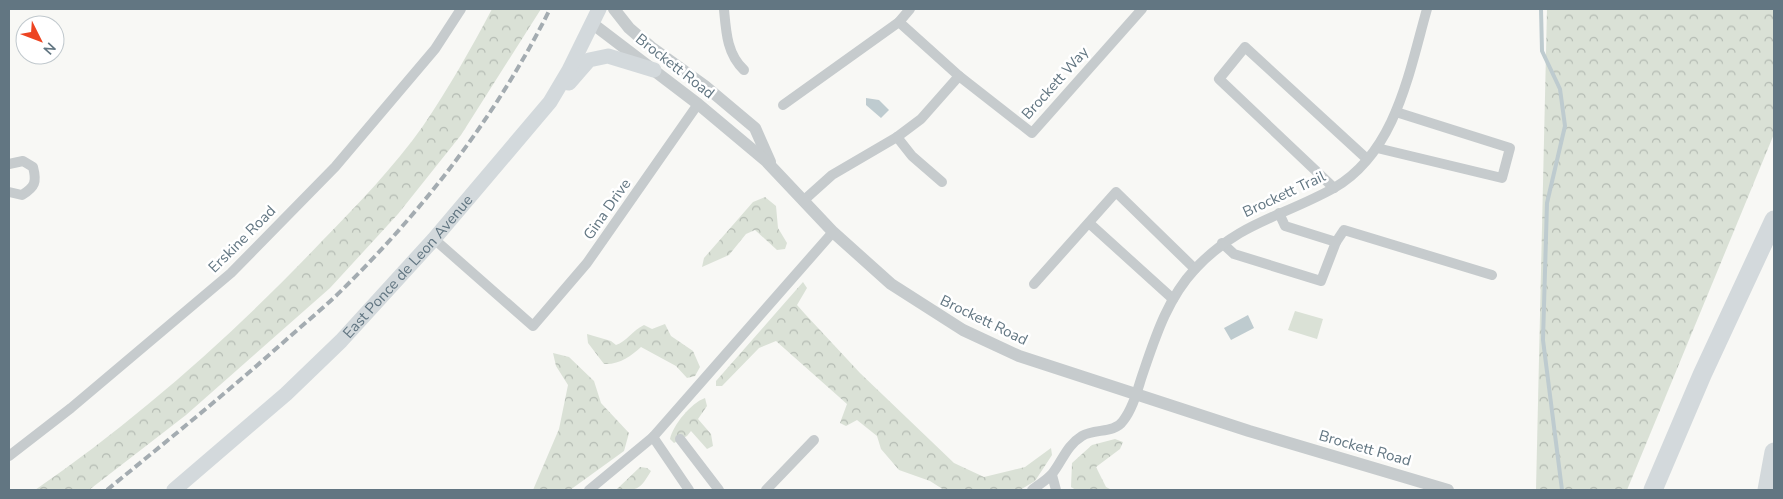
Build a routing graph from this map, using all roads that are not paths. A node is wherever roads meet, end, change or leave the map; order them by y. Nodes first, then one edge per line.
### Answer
1 (599, 9) edge
2 (614, 9) edge
3 (724, 9) edge
4 (910, 9) edge
5 (1142, 9) edge
6 (1427, 9) edge
7 (458, 10) edge
8 (899, 22) junction
9 (592, 24) junction
10 (654, 70) junction
11 (744, 70) dead end
12 (959, 76) junction
13 (550, 102) junction
14 (698, 104) junction
15 (783, 105) dead end
16 (1396, 112) junction
17 (897, 137) junction
18 (1377, 148) junction
19 (1367, 159) junction
20 (9, 164) edge
21 (774, 169) junction
22 (942, 182) dead end
23 (1334, 188) junction
24 (9, 192) edge
25 (803, 200) junction
26 (1279, 213) junction
27 (1774, 220) edge
28 (1089, 223) junction
29 (833, 232) junction
30 (434, 239) junction
31 (1336, 242) junction
32 (1222, 243) junction
33 (1195, 269) junction
34 (1492, 275) dead end
35 (1034, 284) dead end
36 (1173, 299) junction
37 (1136, 394) junction
38 (653, 437) junction
39 (1675, 438) junction
40 (680, 439) dead end
41 (814, 440) dead end
42 (1774, 452) edge
43 (9, 456) edge
44 (1052, 475) junction
45 (174, 490) edge
46 (589, 490) edge
47 (689, 490) edge
48 (719, 490) edge
49 (766, 490) edge
50 (1032, 490) edge
51 (1056, 490) edge
52 (1448, 490) edge
53 (1642, 490) edge
54 (1653, 490) edge
55 (1767, 490) edge

1 - 9 main road, East Ponce de Leon Avenue
2 - 21 street
3 - 11 street
4 - 8 street
5 - 12 street, Brockett Way
6 - 16 street, Brockett Trail
7 - 43 street, Erskine Road
8 - 12 street, Brockett Way
8 - 15 street
9 - 10 street, Brockett Road
9 - 13 main road, East Ponce de Leon Avenue
10 - 13 main road
10 - 14 street, Brockett Road
12 - 17 street
13 - 30 main road, East Ponce de Leon Avenue
14 - 21 street, Brockett Road
14 - 30 street, Gina Drive
16 - 18 street, Brockett Trail
16 - 18 street
17 - 22 street
17 - 25 street
18 - 19 street, Brockett Trail
19 - 23 street, Brockett Trail
19 - 23 street
20 - 24 street
21 - 25 street, Brockett Road
23 - 26 street, Brockett Trail
25 - 29 street, Brockett Road
26 - 31 street
26 - 32 street, Brockett Trail
27 - 39 highway
28 - 33 street
28 - 35 street
28 - 36 street
29 - 37 street, Brockett Road
29 - 38 street
30 - 45 main road, East Ponce de Leon Avenue
31 - 32 street
31 - 34 street
32 - 33 street, Brockett Trail
33 - 36 street, Brockett Trail
36 - 37 street, Brockett Trail
37 - 44 street, Brockett Trail
37 - 52 street, Brockett Road
38 - 46 street
38 - 47 street
39 - 53 highway
39 - 54 highway
40 - 48 street
41 - 49 street
42 - 55 highway
44 - 50 street
44 - 51 street

